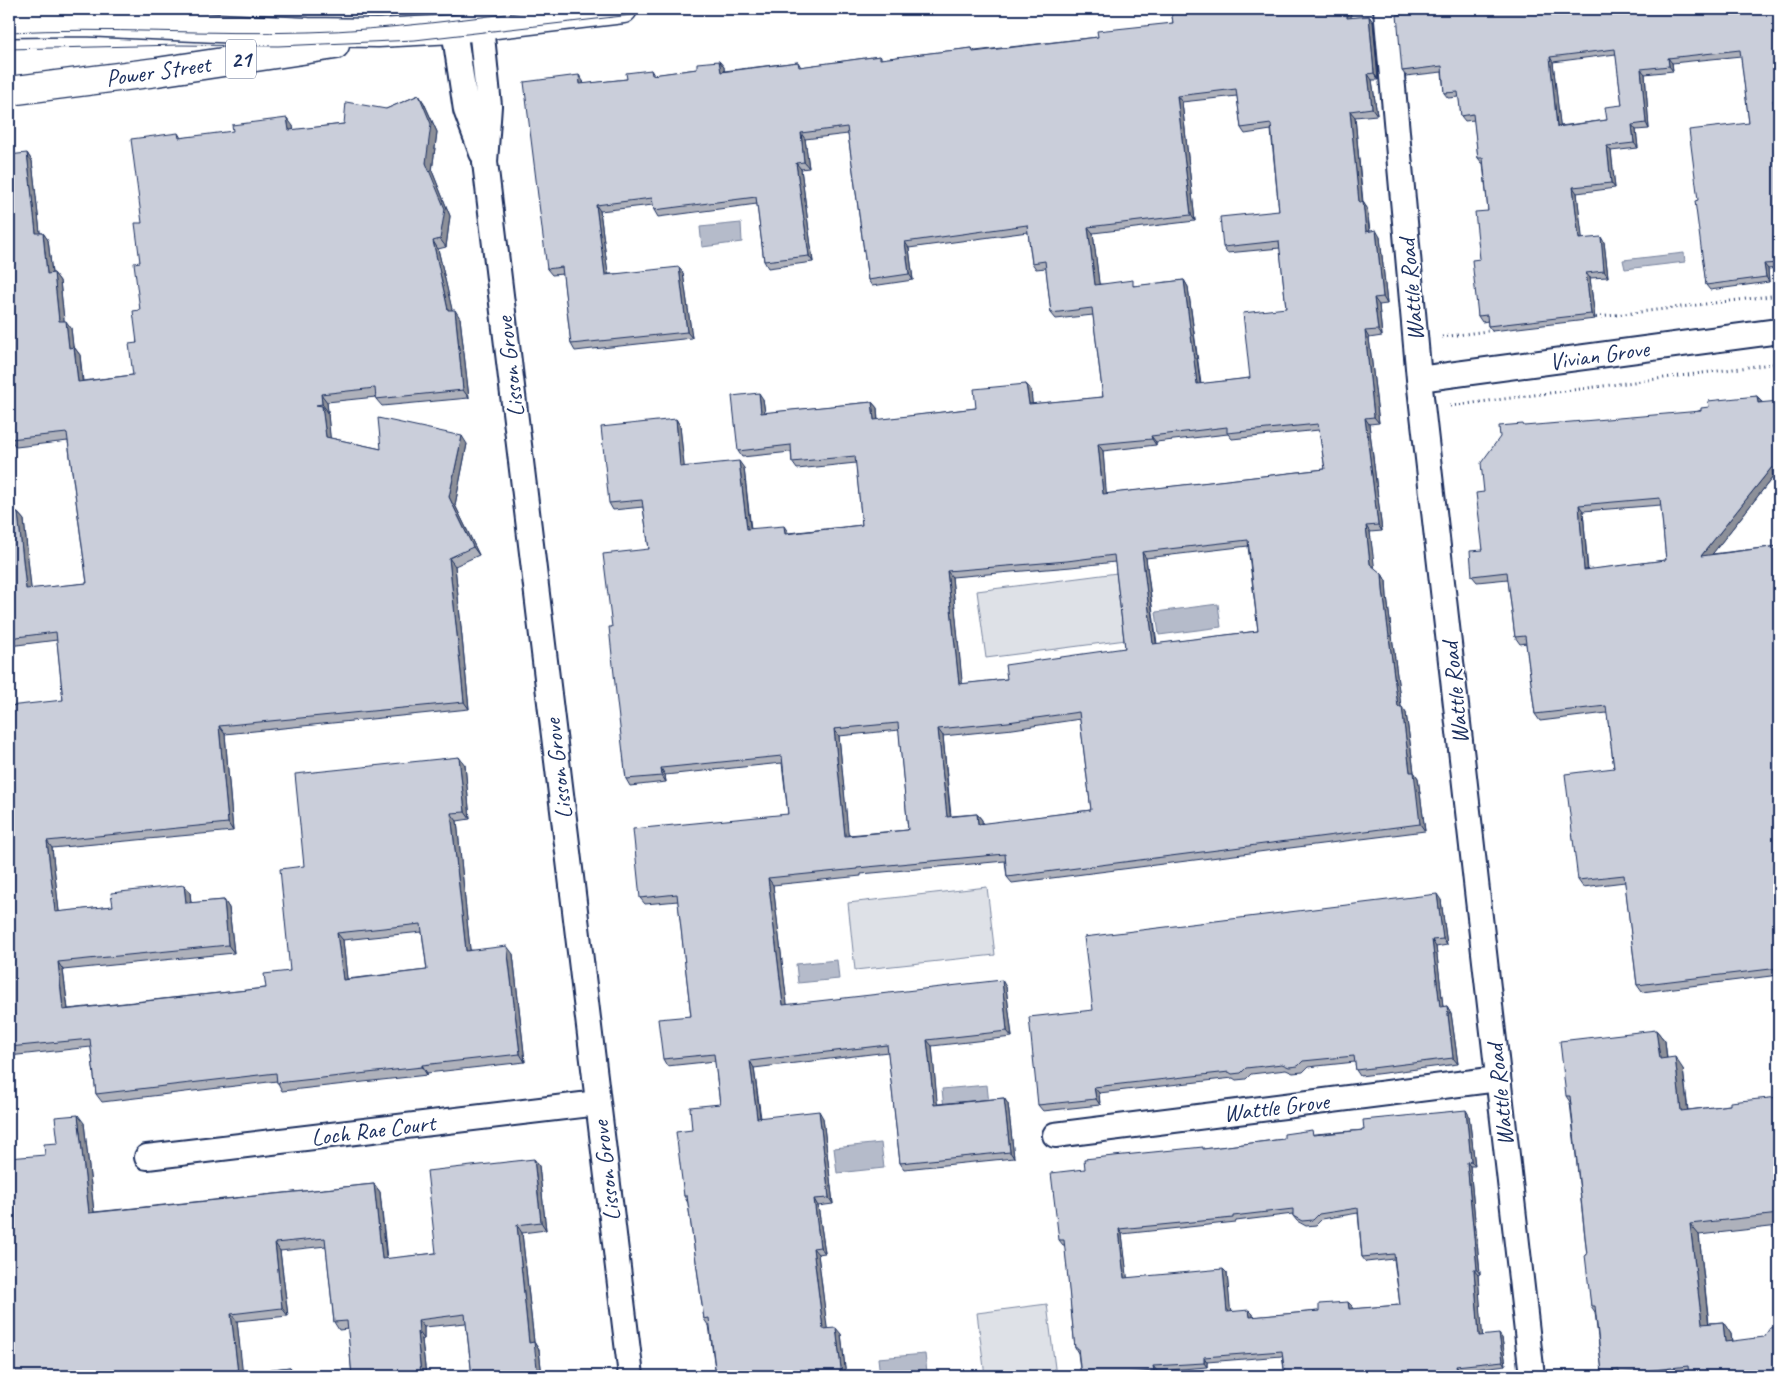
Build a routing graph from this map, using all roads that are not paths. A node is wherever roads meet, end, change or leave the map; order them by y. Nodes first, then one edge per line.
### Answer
1 (623, 9) edge
2 (1386, 9) edge
3 (9, 22) edge
4 (481, 26) junction
5 (454, 29) junction
6 (425, 31) junction
7 (9, 91) edge
8 (485, 162) junction
9 (1779, 331) edge
10 (1419, 379) junction
11 (1498, 1079) junction
12 (598, 1103) junction
13 (1055, 1135) dead end
14 (148, 1157) dead end
15 (631, 1376) edge
16 (1532, 1376) edge

1 - 4 main road, Power Street / 21
2 - 10 street, Wattle Road
3 - 6 main road, Power Street / 21
4 - 5 main road, Power Street / 21
4 - 8 street, Lisson Grove
5 - 6 main road, Power Street / 21
5 - 8 street, Lisson Grove
6 - 7 main road, Power Street / 21
8 - 12 street, Lisson Grove
9 - 10 street, Vivian Grove
10 - 11 street, Wattle Road
11 - 13 street, Wattle Grove
11 - 16 street, Wattle Road
12 - 14 street, Loch Rae Court
12 - 15 street, Lisson Grove

